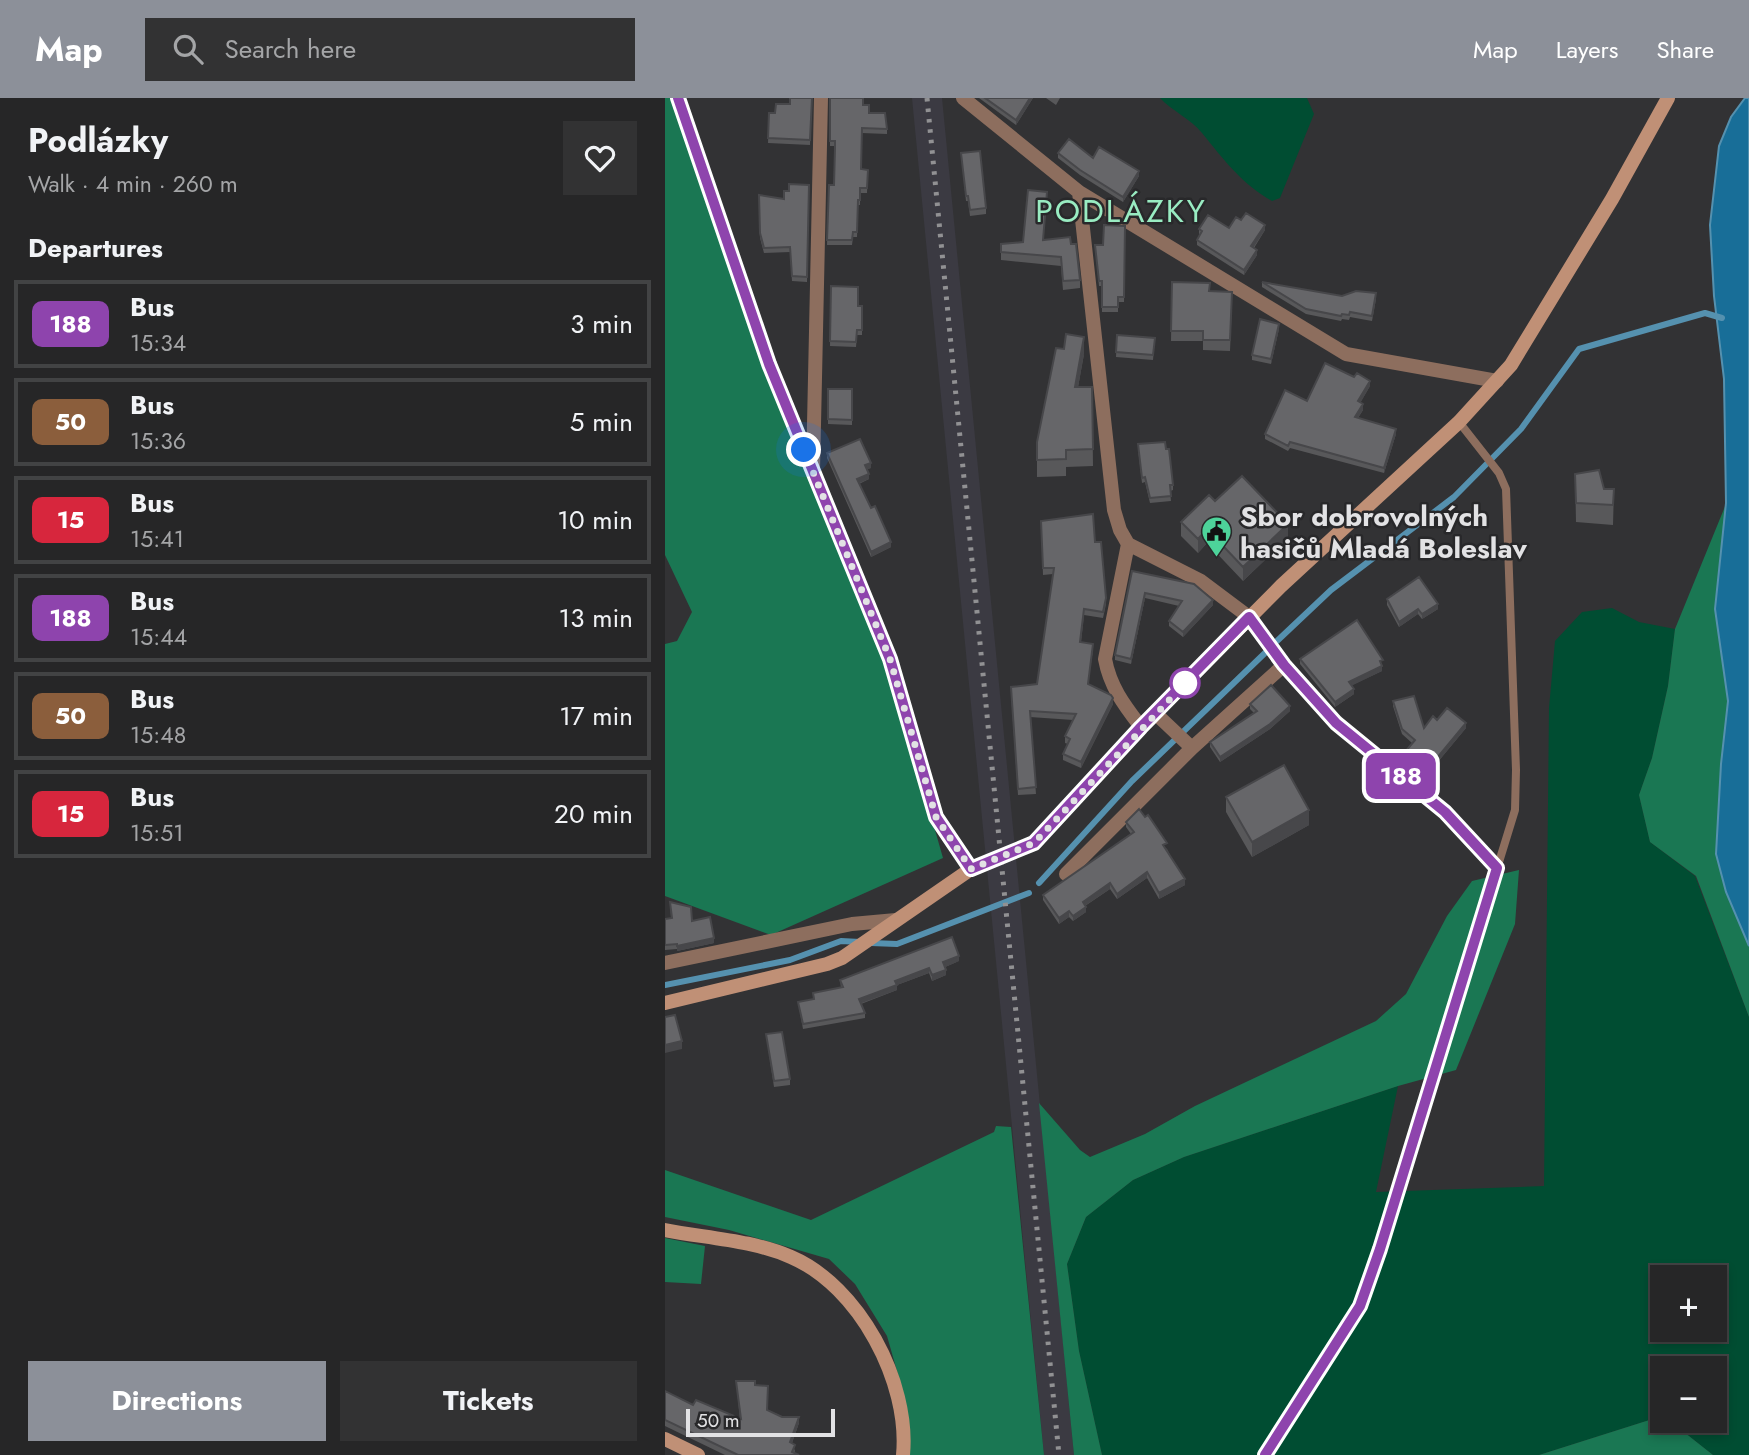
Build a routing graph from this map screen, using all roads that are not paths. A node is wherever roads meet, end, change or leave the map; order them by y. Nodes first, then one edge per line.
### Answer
1 (678, 98) edge
2 (821, 98) edge
3 (963, 98) edge
4 (1668, 98) edge
5 (1079, 192) junction
6 (1497, 381) junction
7 (1459, 422) junction
8 (813, 472) junction
9 (1128, 544) junction
10 (1249, 617) junction
11 (1284, 665) junction
12 (1155, 713) junction
13 (1141, 727) junction
14 (1192, 748) junction
15 (1497, 868) junction
16 (971, 869) junction
17 (1066, 874) dead end
18 (896, 920) junction
19 (665, 963) edge
20 (665, 1003) edge
21 (665, 1230) edge
22 (665, 1438) edge
23 (698, 1455) edge
24 (903, 1455) edge
25 (1265, 1455) edge

1 - 8 main road
2 - 8 street
3 - 5 street
4 - 6 main road
5 - 6 street
5 - 9 street
6 - 7 main road
7 - 10 main road
7 - 15 lane
8 - 16 main road
9 - 10 street
9 - 13 street
10 - 11 street
10 - 12 main road
11 - 14 street
11 - 15 street
12 - 13 main road
12 - 14 street
13 - 16 main road
14 - 17 street
15 - 25 lane
16 - 18 main road
18 - 19 street
18 - 20 main road
21 - 24 main road
22 - 23 main road

